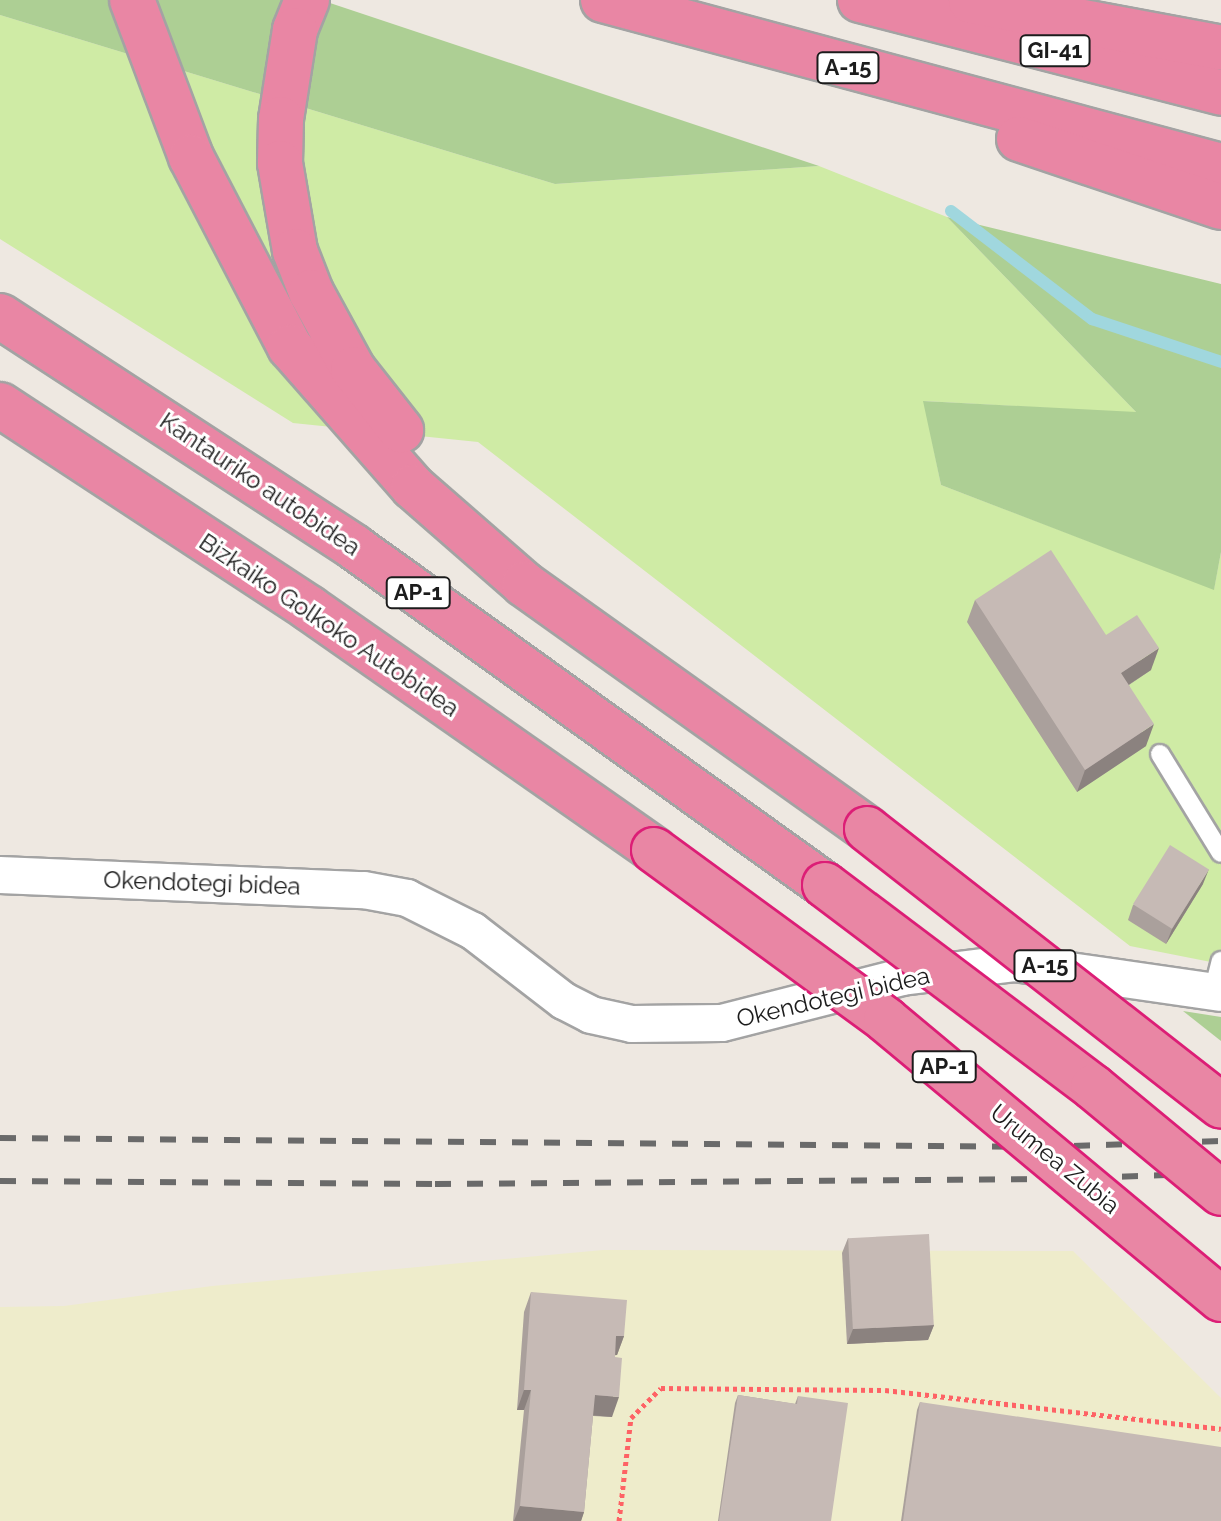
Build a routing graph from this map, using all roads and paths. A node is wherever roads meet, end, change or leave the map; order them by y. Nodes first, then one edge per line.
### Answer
1 (132, 0) edge
2 (307, 0) edge
3 (603, 0) edge
4 (874, 4) edge
5 (1221, 48) edge
6 (1221, 93) edge
7 (964, 100) junction
8 (1221, 166) edge
9 (1221, 207) edge
10 (0, 316) edge
11 (0, 405) edge
12 (744, 740) junction
13 (1160, 754) dead end
14 (654, 850) joint
15 (1221, 853) edge
16 (0, 875) edge
17 (1218, 982) edge
18 (1221, 1106) edge
19 (1221, 1193) edge
20 (1221, 1299) edge
21 (1221, 1429) edge
22 (619, 1521) edge

1 - 12 highway
2 - 12 highway
3 - 7 highway, A-15
4 - 5 highway
4 - 6 highway, GI-41
7 - 8 highway
7 - 9 highway
10 - 19 highway, Kantauriko autobidea / AP-1, bridge
11 - 14 highway, Bizkaiko Golkoko Autobidea / AP-1
12 - 18 highway, A-15, bridge
13 - 15 lane
14 - 20 highway, Urumea Zubia / AP-1, bridge
16 - 17 street, Okendotegi bidea
21 - 22 path

